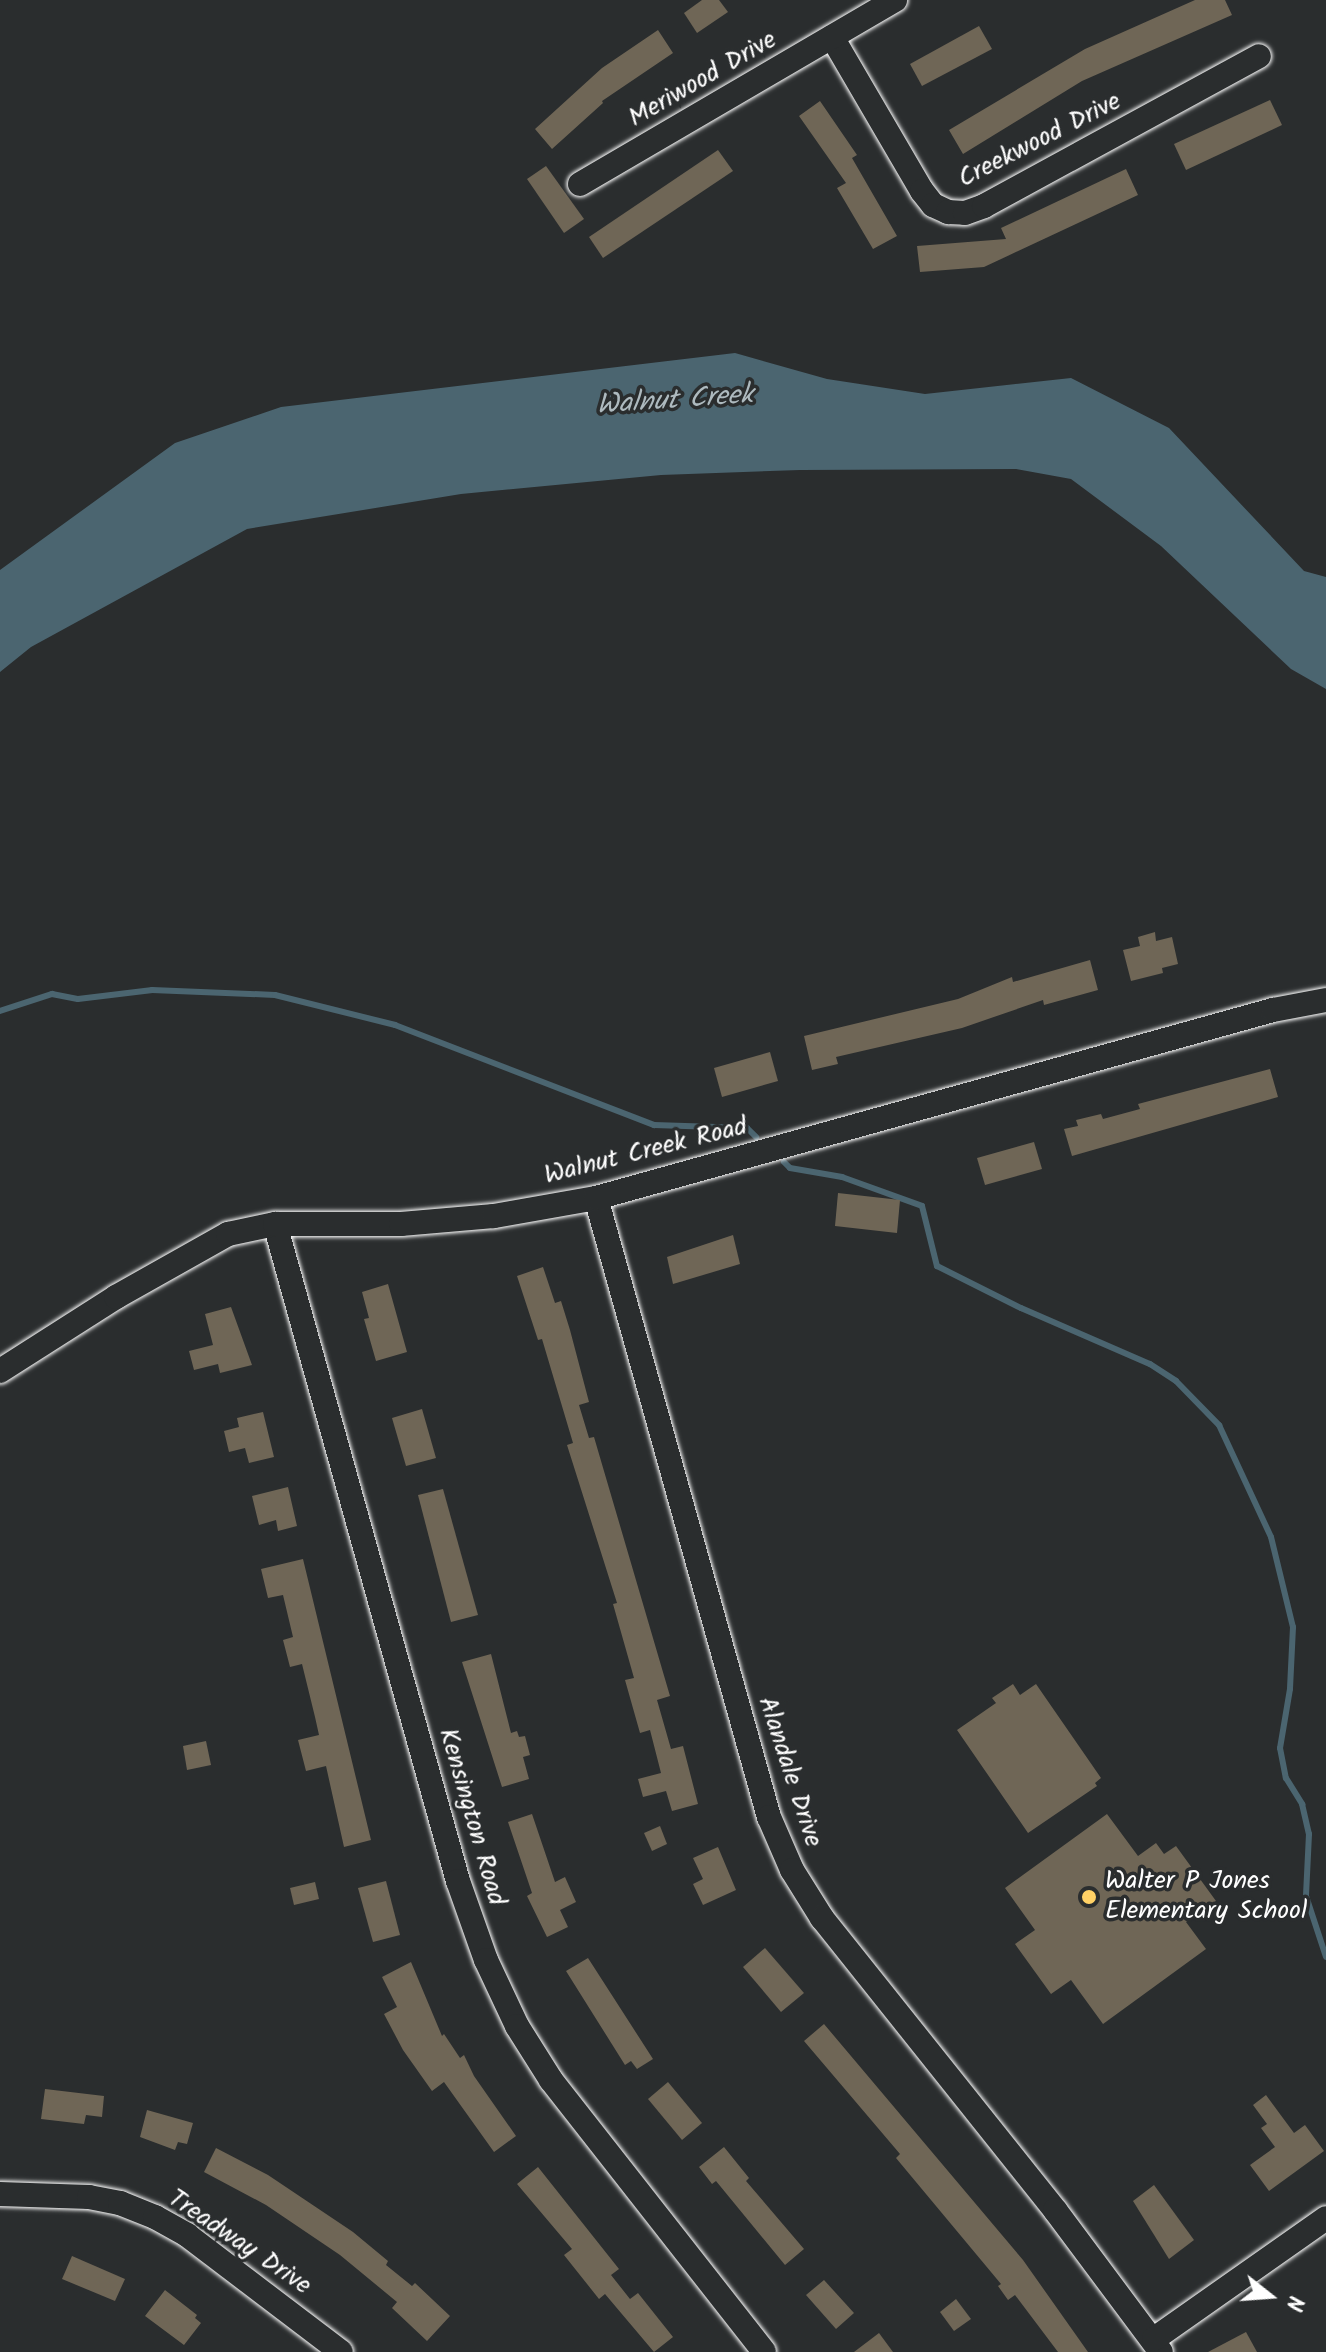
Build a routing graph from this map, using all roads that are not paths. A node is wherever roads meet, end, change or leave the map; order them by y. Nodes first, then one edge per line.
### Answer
1 (895, 0) edge
2 (832, 37) junction
3 (1259, 56) dead end
4 (580, 184) dead end
5 (1326, 1000) edge
6 (596, 1198) junction
7 (275, 1224) junction
8 (0, 1371) edge
9 (0, 2194) edge
10 (1326, 2218) edge
11 (1157, 2346) edge
12 (341, 2352) edge
13 (764, 2352) edge

1 - 2 street, Meriwood Drive
2 - 3 street, Creekwood Drive
2 - 4 street, Meriwood Drive
5 - 6 street, Walnut Creek Road
6 - 7 street, Walnut Creek Road
6 - 11 street, Alandale Drive
7 - 8 street, Walnut Creek Road
7 - 13 street, Kensington Road
9 - 12 street, Treadway Drive
10 - 11 street

